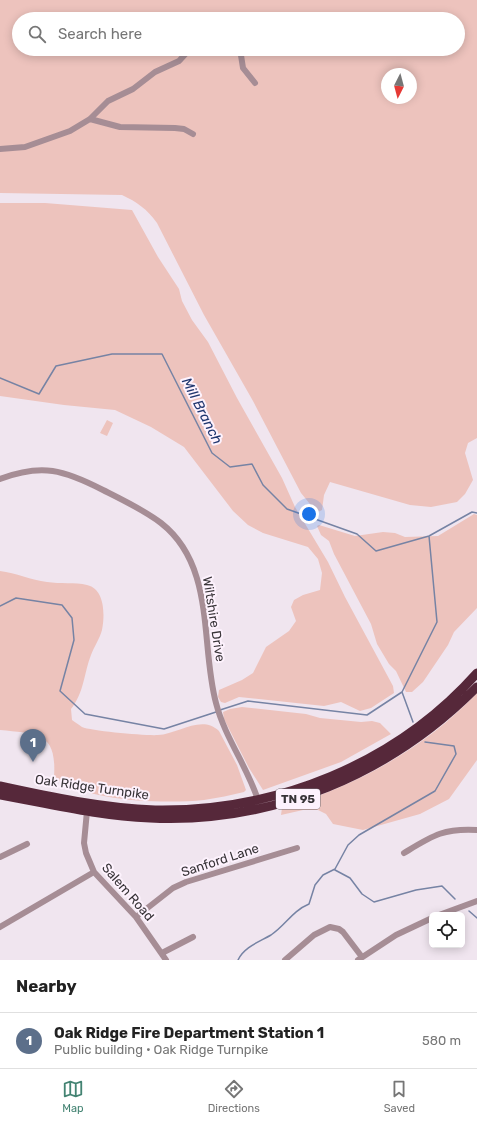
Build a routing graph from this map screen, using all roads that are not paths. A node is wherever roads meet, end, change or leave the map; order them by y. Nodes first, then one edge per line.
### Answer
1 (184, 56) edge
2 (241, 56) edge
3 (255, 83) dead end
4 (90, 118) junction
5 (193, 134) dead end
6 (0, 149) edge
7 (0, 479) edge
8 (477, 673) edge
9 (477, 687) edge
10 (348, 774) junction
11 (0, 786) edge
12 (0, 794) edge
13 (32, 796) junction
14 (260, 804) junction
15 (88, 807) junction
16 (477, 830) edge
17 (27, 844) dead end
18 (297, 848) dead end
19 (404, 853) dead end
20 (0, 857) edge
21 (94, 872) junction
22 (477, 901) edge
23 (447, 912) edge
24 (136, 917) junction
25 (429, 919) edge
26 (0, 927) edge
27 (193, 937) dead end
28 (162, 953) junction
29 (360, 958) edge
30 (166, 960) edge
31 (284, 960) edge

1 - 4 street
2 - 3 street
4 - 5 street
4 - 6 street
7 - 14 street, Wiltshire Drive
8 - 10 highway, Oak Ridge Turnpike / TN 95
9 - 10 highway, Oak Ridge Turnpike / TN 95
10 - 14 highway, Oak Ridge Turnpike / TN 95
11 - 13 highway, Oak Ridge Turnpike / TN 95
12 - 13 highway, Oak Ridge Turnpike / TN 95
13 - 15 highway, Oak Ridge Turnpike / TN 95
14 - 15 highway, Oak Ridge Turnpike / TN 95
15 - 21 street, Salem Road
16 - 19 street
17 - 20 street
18 - 24 street, Sanford Lane
21 - 24 street, Salem Road
21 - 26 street
22 - 23 street
24 - 28 street, Salem Road
25 - 29 street
27 - 28 street
28 - 30 street, Salem Road
29 - 31 street

